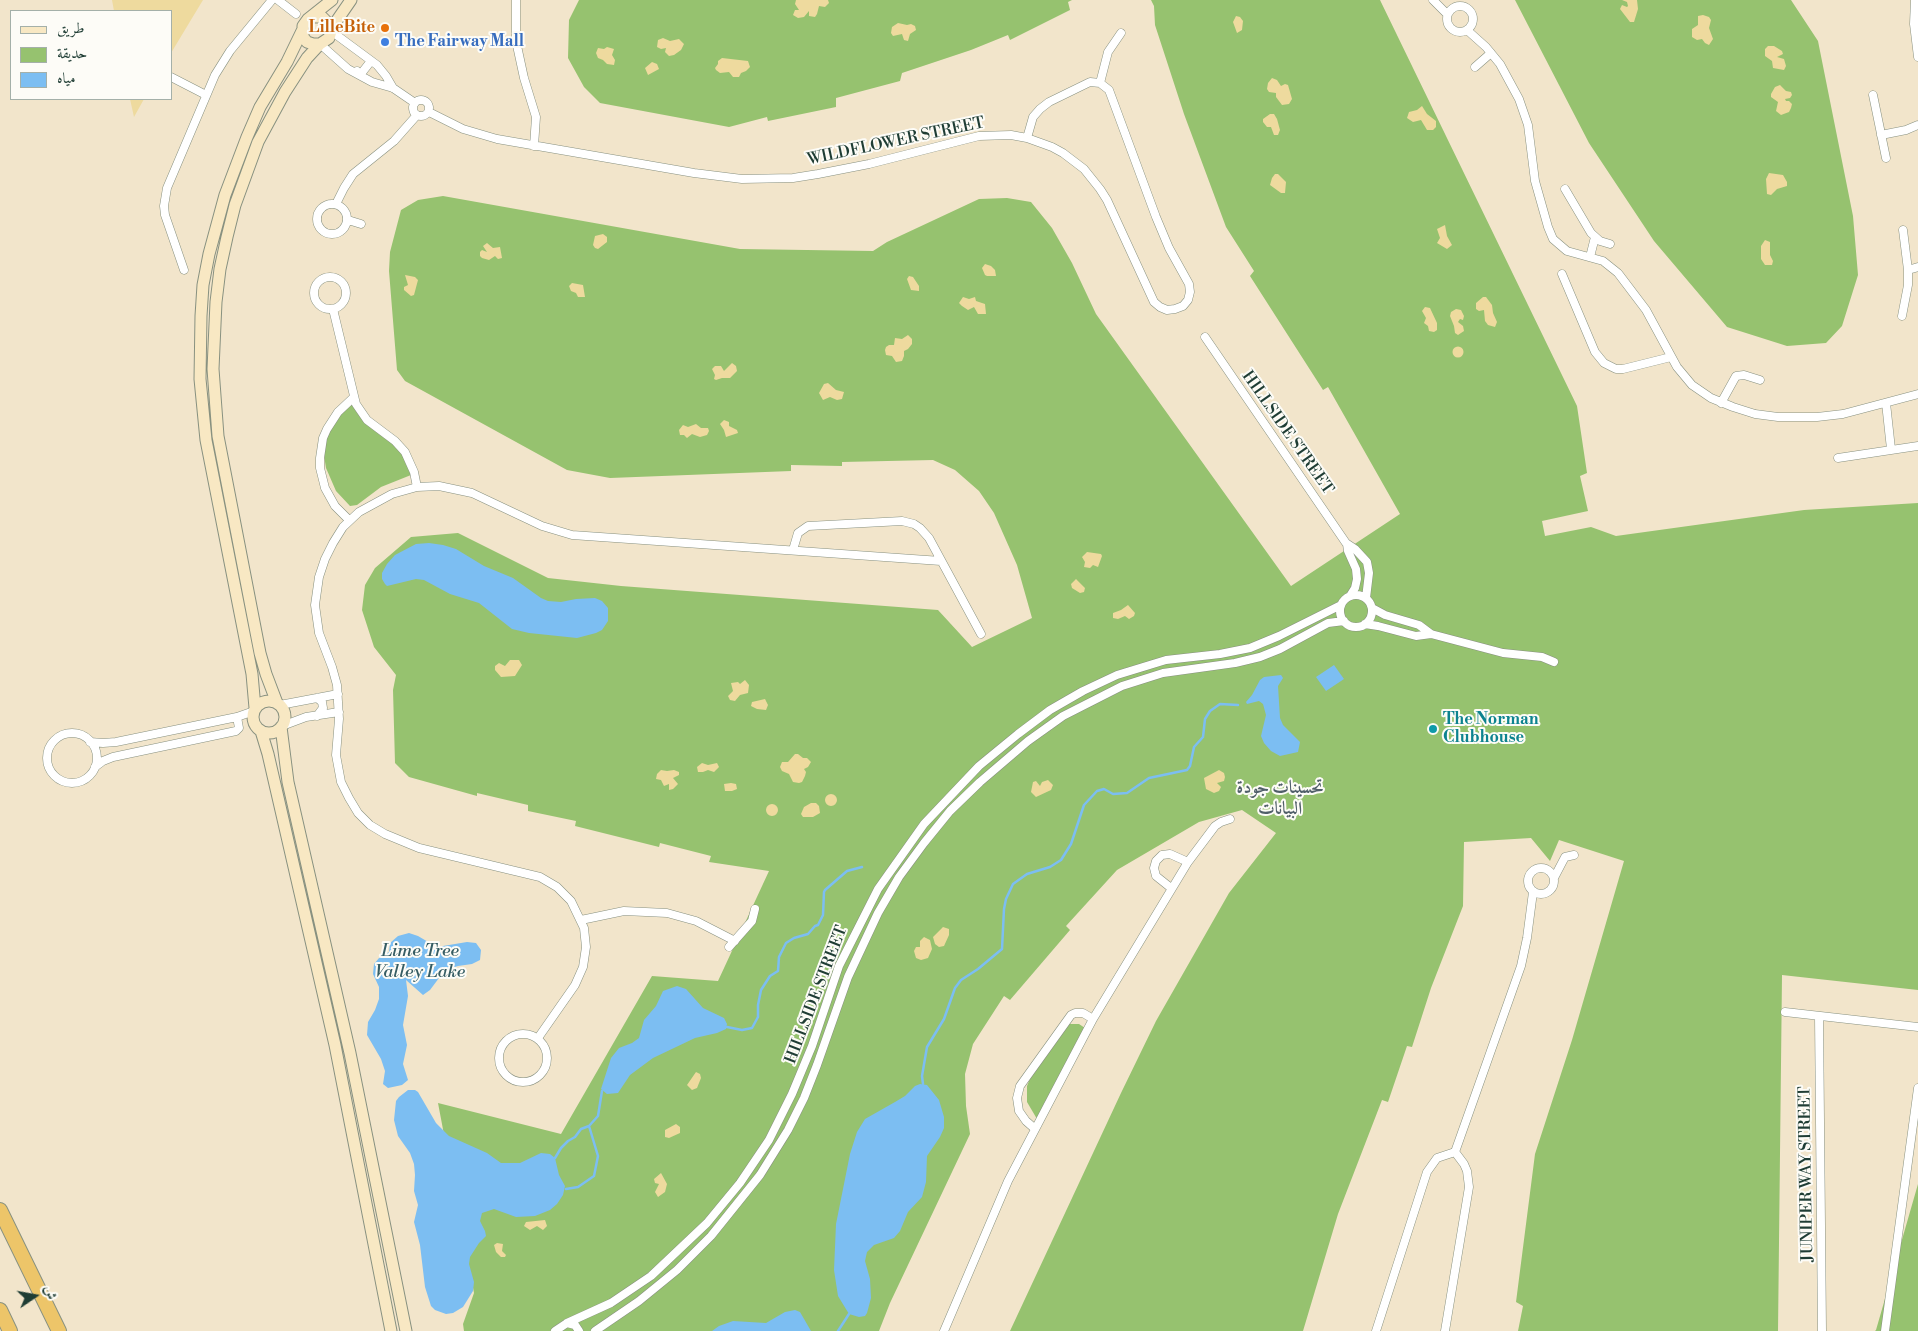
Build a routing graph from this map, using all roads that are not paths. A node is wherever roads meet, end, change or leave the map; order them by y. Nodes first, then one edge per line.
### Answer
1 (272, 0) edge
2 (278, 0) edge
3 (332, 0) edge
4 (351, 0) edge
5 (516, 0) edge
6 (1433, 0) edge
7 (1915, 0) edge
8 (296, 14) dead end
9 (1447, 14) junction
10 (312, 17) junction
11 (331, 30) junction
12 (1467, 30) junction
13 (302, 31) junction
14 (1122, 33) dead end
15 (319, 45) junction
16 (1491, 53) junction
17 (1918, 58) edge
18 (371, 61) junction
19 (1475, 67) dead end
20 (360, 75) junction
21 (172, 78) edge
22 (1100, 83) junction
23 (393, 88) junction
24 (206, 95) junction
25 (1873, 95) dead end
26 (415, 103) junction
27 (428, 112) junction
28 (417, 115) junction
29 (1918, 125) edge
30 (1881, 135) junction
31 (1027, 138) junction
32 (534, 146) junction
33 (1886, 158) dead end
34 (1565, 189) dead end
35 (336, 204) junction
36 (348, 220) junction
37 (361, 224) dead end
38 (1902, 230) dead end
39 (1595, 238) junction
40 (1610, 244) dead end
41 (1590, 257) junction
42 (1918, 267) edge
43 (184, 270) dead end
44 (1908, 270) junction
45 (1562, 274) dead end
46 (333, 309) junction
47 (1902, 316) dead end
48 (1205, 337) dead end
49 (1671, 356) junction
50 (1760, 380) dead end
51 (1918, 394) edge
52 (353, 398) junction
53 (1721, 403) junction
54 (1886, 403) junction
55 (1918, 446) edge
56 (1891, 450) junction
57 (1838, 458) dead end
58 (416, 487) junction
59 (349, 520) junction
60 (1347, 544) junction
61 (793, 550) junction
62 (1364, 559) junction
63 (941, 561) junction
64 (1355, 566) junction
65 (1369, 574) junction
66 (1357, 575) junction
67 (1350, 596) junction
68 (1366, 598) junction
69 (1341, 605) junction
70 (1372, 608) junction
71 (1344, 621) junction
72 (1365, 624) junction
73 (981, 634) dead end
74 (1431, 634) junction
75 (1554, 662) dead end
76 (338, 694) junction
77 (317, 698) junction
78 (278, 704) junction
79 (254, 709) junction
80 (339, 712) junction
81 (318, 716) junction
82 (237, 717) junction
83 (285, 725) junction
84 (261, 731) junction
85 (90, 742) junction
86 (1003, 745) junction
87 (1011, 754) junction
88 (95, 767) junction
89 (1230, 819) dead end
90 (1574, 855) dead end
91 (1188, 862) junction
92 (1554, 878) junction
93 (1171, 888) junction
94 (1532, 892) junction
95 (755, 909) dead end
96 (581, 920) junction
97 (735, 941) junction
98 (729, 947) dead end
99 (1785, 1012) dead end
100 (1819, 1016) junction
101 (1093, 1019) junction
102 (1918, 1027) edge
103 (538, 1038) junction
104 (1918, 1088) edge
105 (1034, 1128) junction
106 (1454, 1152) junction
107 (0, 1210) edge
108 (0, 1310) edge
109 (567, 1322) junction
110 (10, 1331) edge
111 (59, 1331) edge
112 (391, 1331) edge
113 (406, 1331) edge
114 (555, 1331) edge
115 (579, 1331) edge
116 (595, 1331) edge
117 (944, 1331) edge
118 (1376, 1331) edge
119 (1445, 1331) edge
120 (1822, 1331) edge
121 (1885, 1331) edge

1 - 24 street
2 - 8 street
3 - 10 street
4 - 11 street
5 - 32 street
6 - 9 street
7 - 17 street
9 - 12 street
9 - 12 street
10 - 11 street
10 - 13 street
11 - 15 street
11 - 18 street, WILDFLOWER STREET
12 - 16 street
13 - 15 street
13 - 79 street
14 - 22 street
15 - 20 street, WILDFLOWER STREET
15 - 78 street
16 - 19 street
16 - 41 street
18 - 20 street
18 - 23 street, WILDFLOWER STREET
20 - 23 street, WILDFLOWER STREET
21 - 24 street
22 - 31 street
22 - 31 street, WILDFLOWER STREET
23 - 26 street, WILDFLOWER STREET
24 - 43 street
25 - 30 street
26 - 27 street, WILDFLOWER STREET
26 - 28 street
27 - 28 street
27 - 32 street, WILDFLOWER STREET
28 - 35 street
29 - 30 street
30 - 33 street
31 - 32 street, WILDFLOWER STREET
34 - 39 street
35 - 36 street
35 - 36 street
36 - 37 street
38 - 44 street
39 - 40 street
39 - 41 street
41 - 49 street
42 - 44 street
44 - 47 street
45 - 49 street
46 - 46 street
46 - 52 street
48 - 60 street, HILLSIDE STREET
49 - 53 street
50 - 53 street
51 - 54 street
52 - 58 street
52 - 59 street
53 - 54 street
54 - 56 street
55 - 56 street
56 - 57 street
58 - 59 street
58 - 61 street
59 - 76 street
60 - 62 street, HILLSIDE STREET
60 - 64 street, HILLSIDE STREET
61 - 63 street
61 - 63 street
62 - 64 street
62 - 65 street
63 - 73 street
64 - 66 street, HILLSIDE STREET
65 - 66 street
65 - 68 street
66 - 67 street, HILLSIDE STREET
67 - 68 street
67 - 69 street, HILLSIDE STREET
68 - 70 street
69 - 71 street
69 - 86 street, HILLSIDE STREET
70 - 72 street
70 - 74 street
71 - 72 street, HILLSIDE STREET
71 - 87 street, HILLSIDE STREET
72 - 74 street
74 - 75 street
76 - 77 street
76 - 80 street
77 - 78 street
77 - 81 street
78 - 79 street
78 - 83 street
79 - 82 street
79 - 84 street
80 - 81 street
80 - 96 street
81 - 83 street
82 - 85 street
82 - 88 street
83 - 84 street
83 - 113 street
84 - 112 street
85 - 88 street
85 - 88 street
86 - 87 street
86 - 109 street, HILLSIDE STREET
87 - 116 street, HILLSIDE STREET
89 - 91 street
90 - 92 street
91 - 93 street
91 - 93 street
92 - 94 street
92 - 94 street
93 - 101 street
94 - 106 street
95 - 97 street
96 - 97 street
96 - 103 street
97 - 98 street
99 - 100 street
100 - 102 street
100 - 120 street, JUNIPER WAY STREET
101 - 105 street
101 - 105 street
103 - 103 street
104 - 121 street
105 - 117 street
106 - 118 street
106 - 119 street
107 - 111 highway
108 - 110 highway
109 - 114 street, HILLSIDE STREET
109 - 115 street

